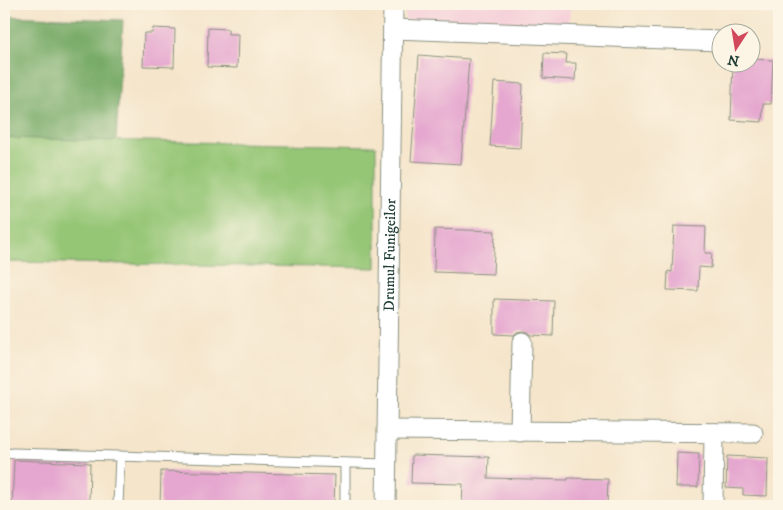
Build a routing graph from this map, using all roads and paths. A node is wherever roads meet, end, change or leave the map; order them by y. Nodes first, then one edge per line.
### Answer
1 (393, 4) edge
2 (393, 29) junction
3 (710, 41) edge
4 (522, 342) dead end
5 (387, 430) junction
6 (520, 432) junction
7 (714, 433) junction
8 (753, 433) dead end
9 (120, 456) junction
10 (4, 457) edge
11 (345, 463) junction
12 (386, 464) junction
13 (118, 506) edge
14 (345, 506) edge
15 (386, 506) edge
16 (713, 506) edge

1 - 2 street, Drumul Funigeilor
2 - 3 street
2 - 5 street, Drumul Funigeilor
4 - 6 street
5 - 6 street
5 - 12 street, Drumul Funigeilor
6 - 7 street
7 - 8 street
7 - 16 street
9 - 10 lane
9 - 11 lane
9 - 13 lane
11 - 12 lane
11 - 14 lane
12 - 15 street, Drumul Funigeilor

